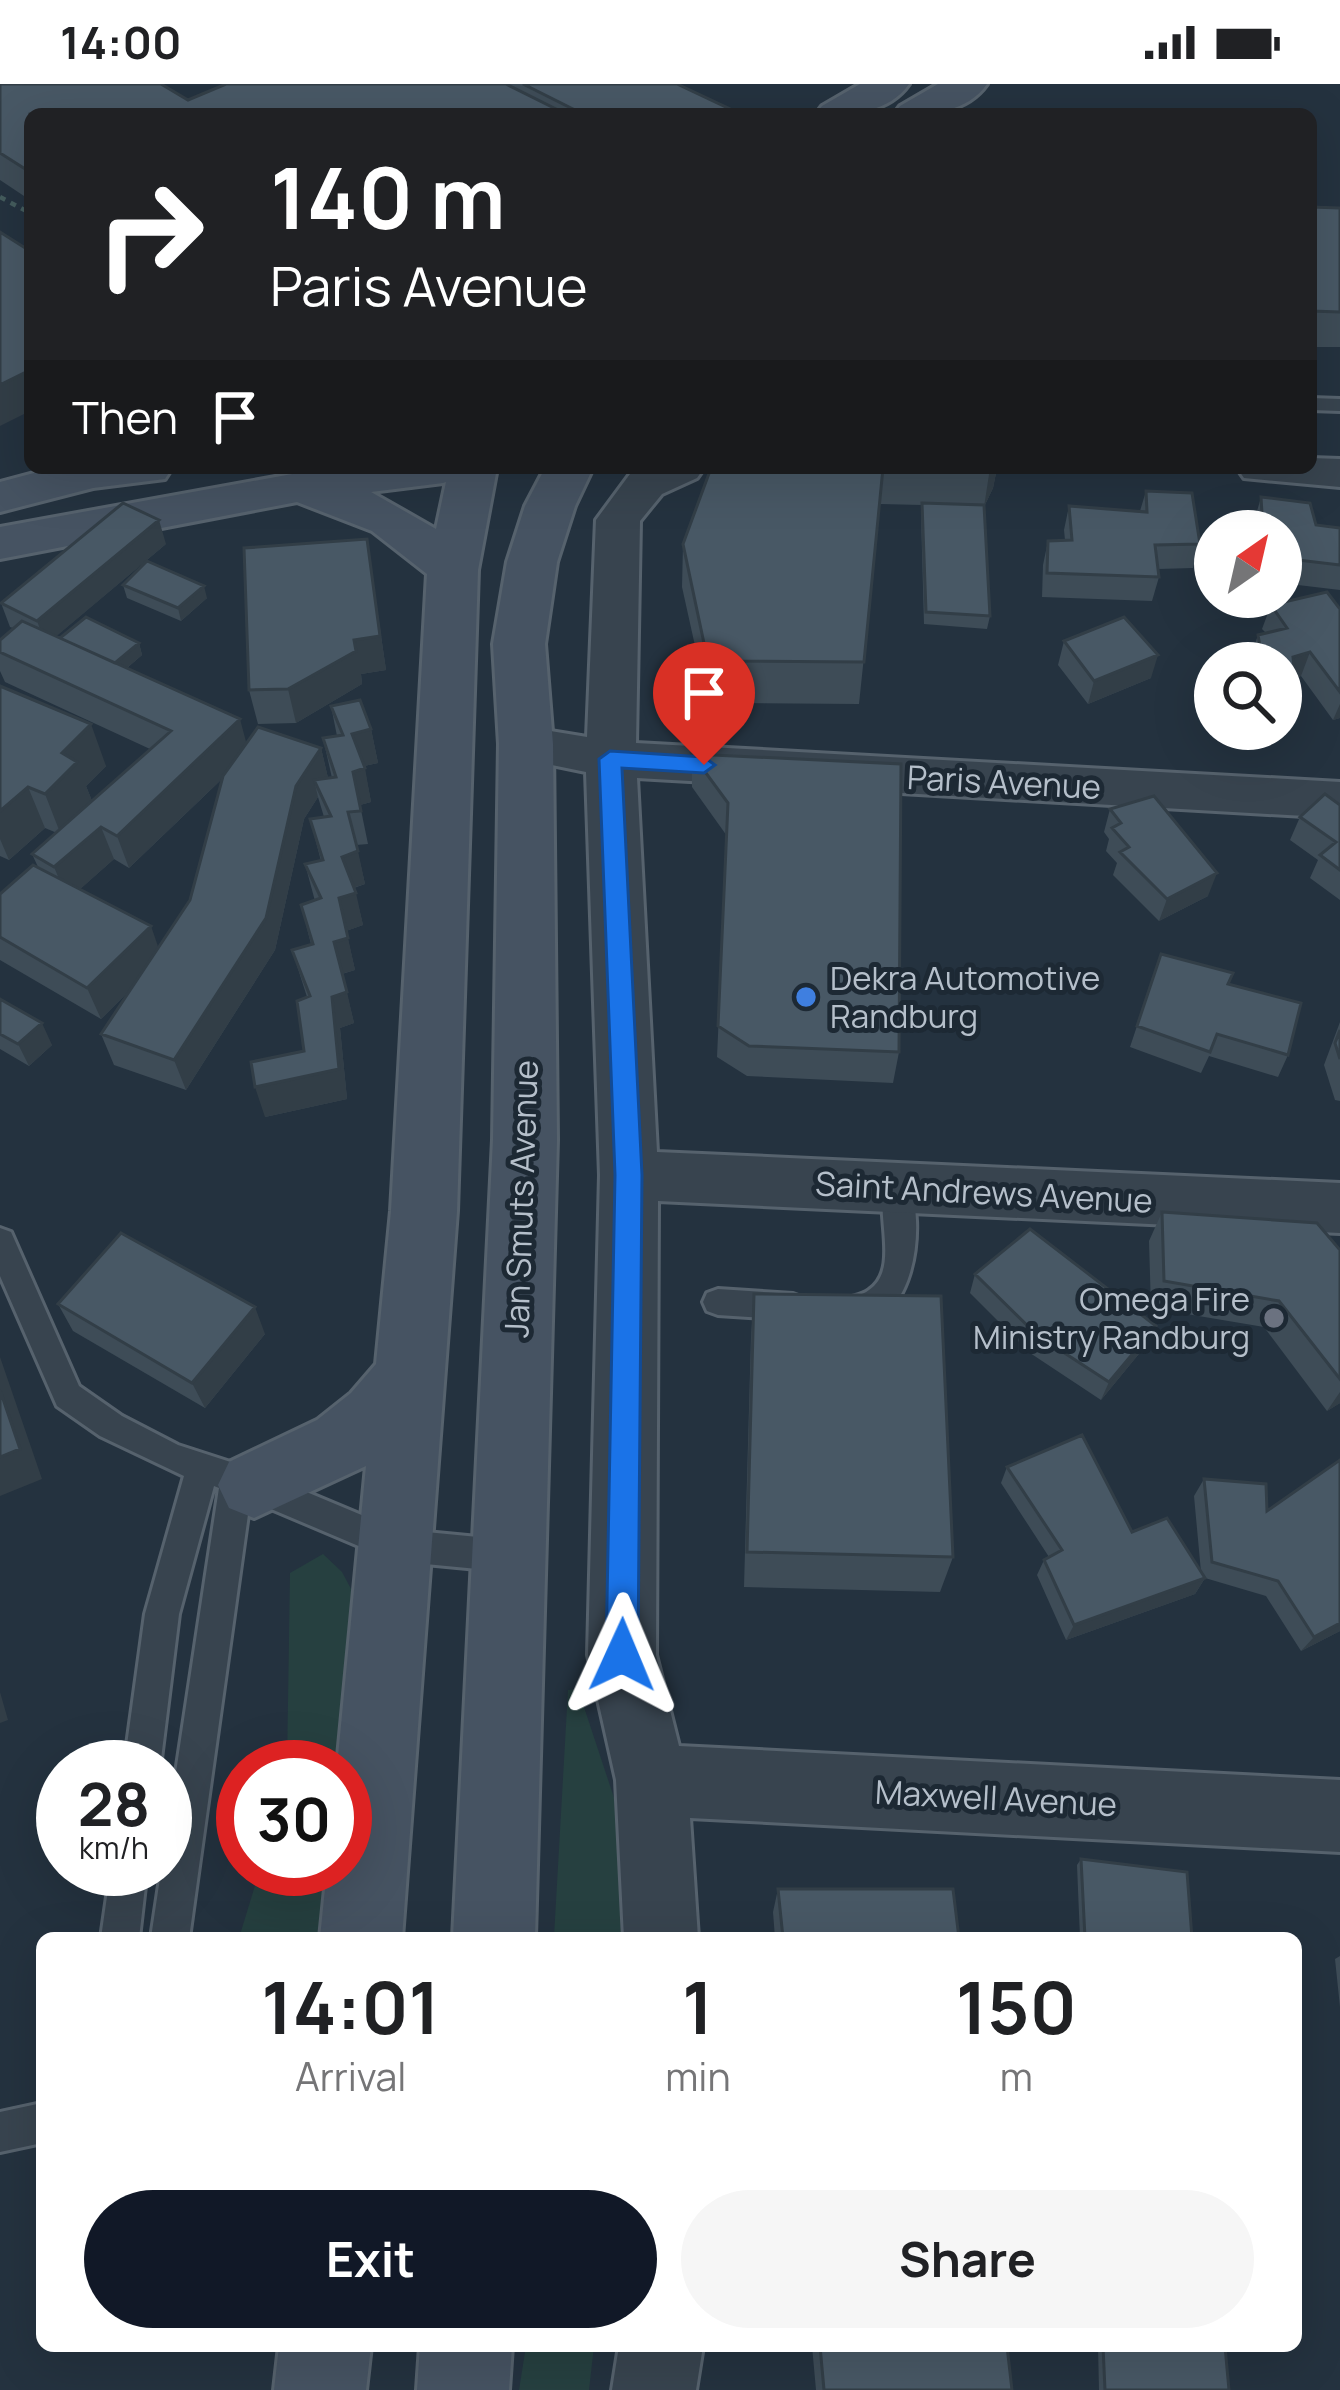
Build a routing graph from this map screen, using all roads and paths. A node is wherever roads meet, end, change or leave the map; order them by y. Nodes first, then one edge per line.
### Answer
1 (890, 84) edge
2 (967, 84) edge
3 (847, 108) edge
4 (925, 108) edge
5 (95, 474) edge
6 (396, 474) edge
7 (472, 474) edge
8 (566, 474) edge
9 (668, 474) edge
10 (295, 487) junction
11 (0, 497) edge
12 (0, 543) edge
13 (453, 570) junction
14 (526, 744) junction
15 (610, 759) junction
16 (1340, 800) edge
17 (628, 1175) junction
18 (897, 1188) junction
19 (1340, 1208) edge
20 (0, 1241) edge
21 (718, 1302) dead end
22 (410, 1373) junction
23 (231, 1477) junction
24 (394, 1545) junction
25 (509, 1556) junction
26 (146, 1740) edge
27 (652, 1780) junction
28 (1340, 1816) edge
29 (126, 1896) edge
30 (122, 1932) edge
31 (171, 1932) edge
32 (362, 1932) edge
33 (494, 1932) edge
34 (661, 1932) edge
35 (36, 2124) edge
36 (0, 2132) edge
37 (324, 2352) edge
38 (466, 2352) edge
39 (660, 2352) edge
40 (320, 2390) edge
41 (463, 2390) edge
42 (655, 2390) edge

1 - 3 main road
2 - 4 main road
5 - 11 main road
6 - 10 main road
7 - 13 main road
8 - 14 main road, Jan Smuts Avenue
9 - 15 street
10 - 12 main road
10 - 13 main road
13 - 22 main road
14 - 15 street, Paris Avenue
14 - 25 main road, Jan Smuts Avenue
15 - 16 street, Paris Avenue
15 - 17 street
17 - 18 street, Saint Andrews Avenue
17 - 27 street
18 - 19 street, Saint Andrews Avenue
18 - 21 lane
20 - 23 lane
22 - 23 main road
22 - 24 main road
23 - 24 lane
23 - 26 lane
23 - 31 lane
24 - 25 lane
24 - 32 main road
25 - 33 main road, Jan Smuts Avenue
27 - 28 street, Maxwell Avenue
27 - 34 street
29 - 30 lane
35 - 36 lane
37 - 40 main road
38 - 41 main road
39 - 42 street

